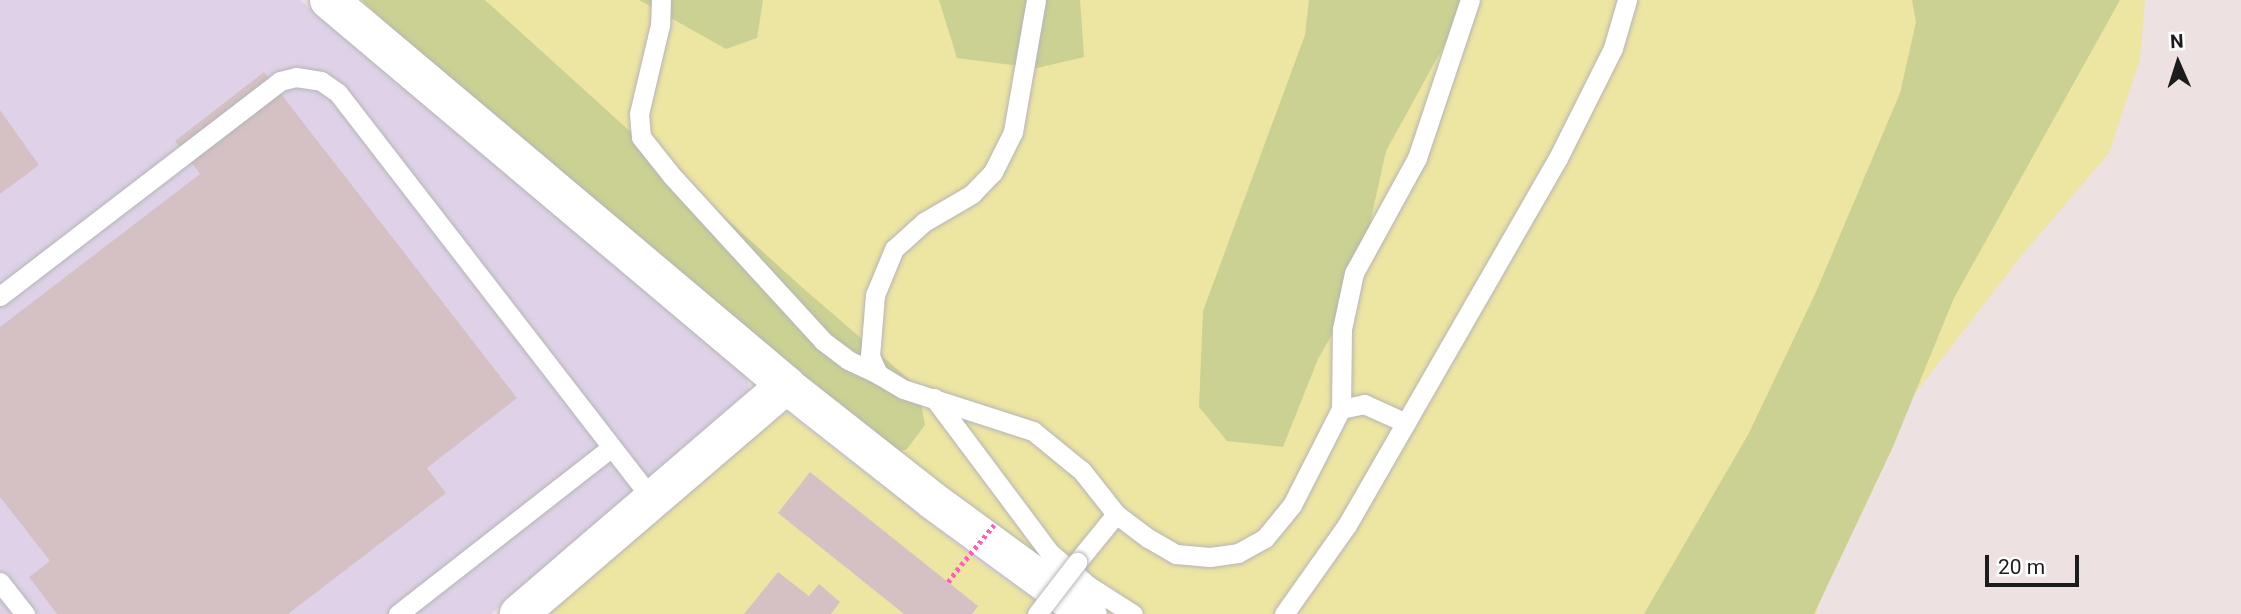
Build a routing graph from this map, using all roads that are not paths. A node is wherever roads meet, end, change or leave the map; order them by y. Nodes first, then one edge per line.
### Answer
1 (330, 0) edge
2 (661, 0) edge
3 (1036, 0) edge
4 (1470, 0) edge
5 (1627, 0) edge
6 (0, 296) edge
7 (878, 374) junction
8 (786, 385) junction
9 (934, 398) junction
10 (1341, 409) junction
11 (1406, 423) junction
12 (612, 447) junction
13 (652, 499) junction
14 (1116, 514) junction
15 (0, 582) edge
16 (25, 614) edge
17 (398, 614) edge
18 (519, 614) edge
19 (1037, 614) edge
20 (1088, 614) edge
21 (1133, 614) edge
22 (1284, 614) edge

1 - 8 street
2 - 7 lane
3 - 7 lane
4 - 10 lane
5 - 11 lane
6 - 12 lane
7 - 9 lane
8 - 13 street
8 - 20 street
9 - 14 lane
9 - 21 lane
10 - 11 lane
10 - 14 lane
11 - 22 lane
12 - 13 lane
12 - 17 lane
13 - 18 street
14 - 19 lane, bridge
15 - 16 lane

